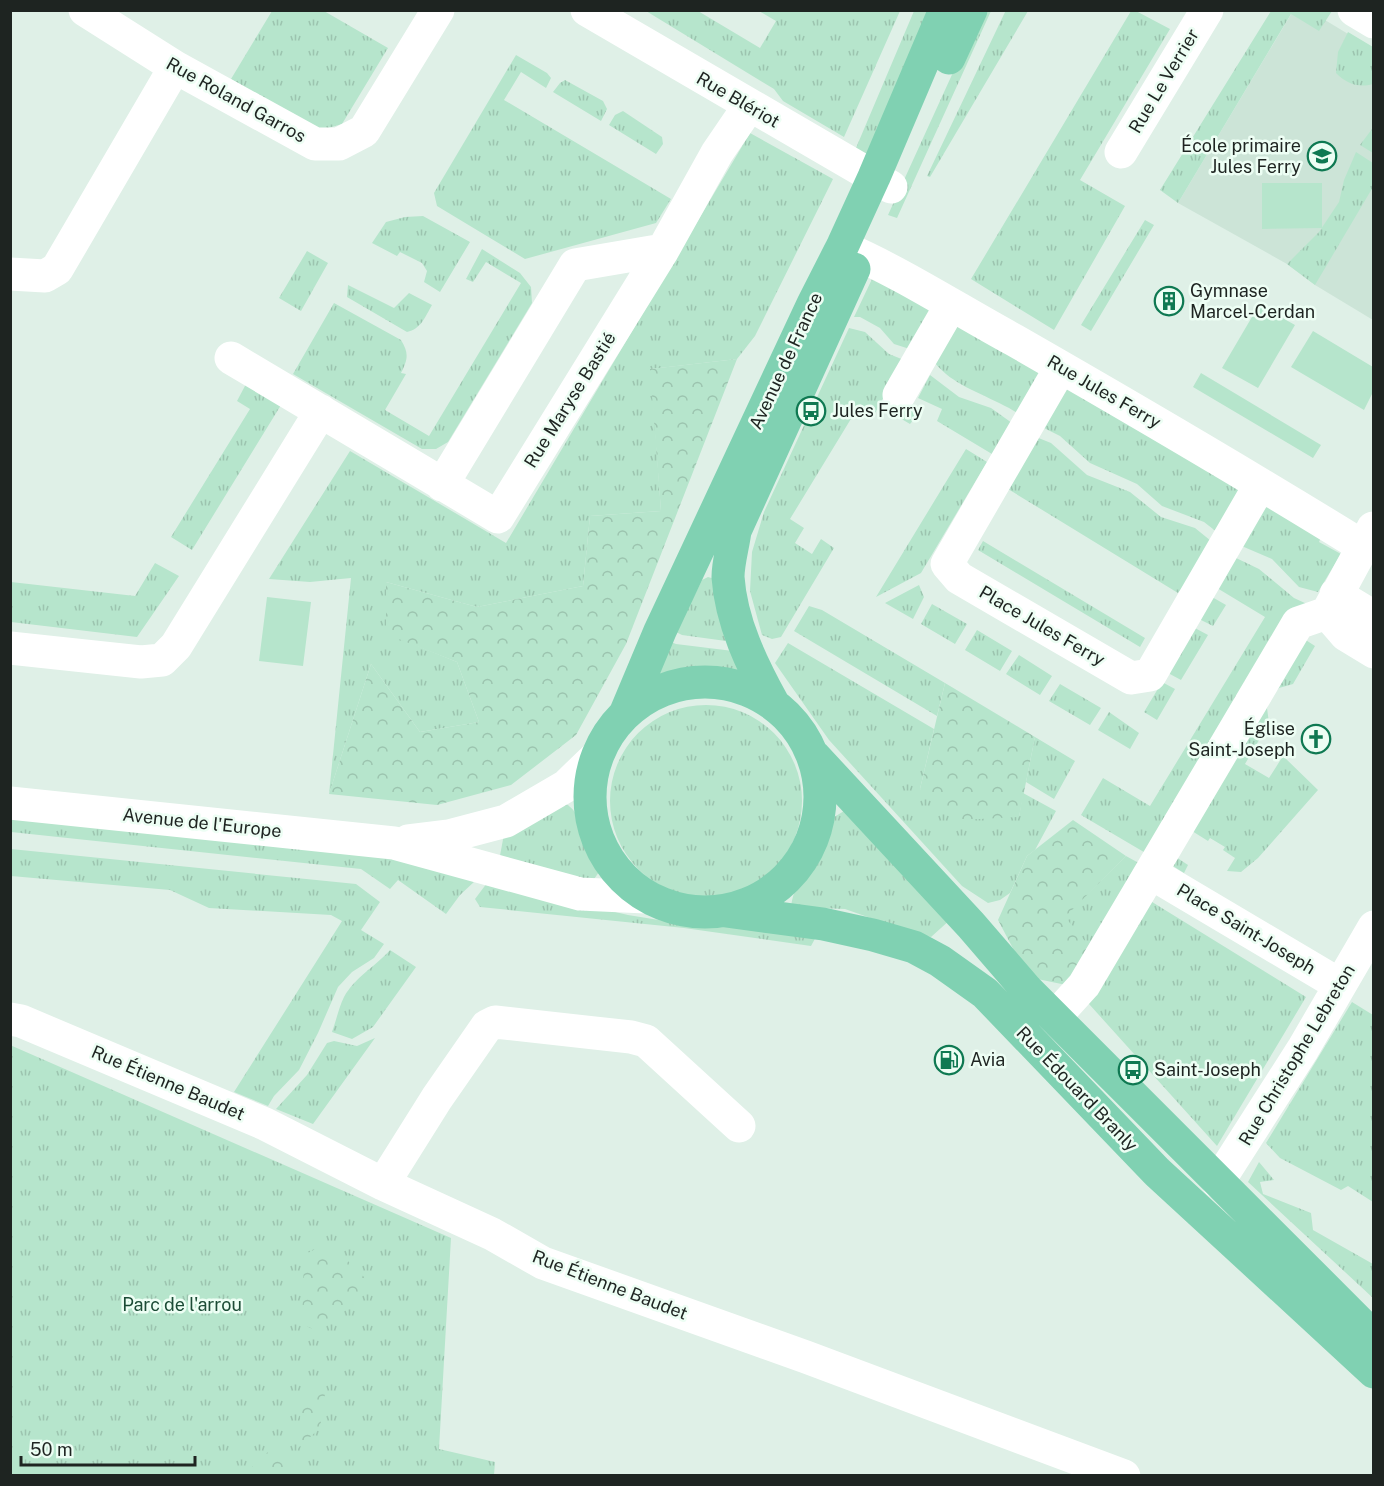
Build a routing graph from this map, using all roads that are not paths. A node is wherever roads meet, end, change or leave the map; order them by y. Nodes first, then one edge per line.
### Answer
1 (85, 10) edge
2 (438, 10) edge
3 (945, 10) edge
4 (971, 10) edge
5 (1207, 10) edge
6 (1354, 10) edge
7 (593, 12) edge
8 (1374, 22) edge
9 (175, 67) junction
10 (749, 106) junction
11 (1121, 152) dead end
12 (882, 182) junction
13 (663, 250) junction
14 (851, 251) junction
15 (10, 274) edge
16 (951, 305) junction
17 (231, 358) dead end
18 (1061, 367) junction
19 (899, 394) dead end
20 (321, 411) junction
21 (442, 485) junction
22 (1260, 485) junction
23 (1368, 537) edge
24 (1332, 603) junction
25 (1374, 617) edge
26 (10, 648) edge
27 (1374, 652) edge
28 (773, 703) junction
29 (626, 712) junction
30 (814, 756) junction
31 (596, 757) junction
32 (10, 803) edge
33 (394, 843) junction
34 (1151, 873) junction
35 (646, 897) junction
36 (726, 911) junction
37 (1374, 927) edge
38 (1341, 985) junction
39 (1054, 1018) junction
40 (10, 1019) edge
41 (739, 1126) dead end
42 (1218, 1182) junction
43 (382, 1184) junction
44 (1374, 1337) edge
45 (1374, 1372) edge
46 (1124, 1476) edge

1 - 9 street, Rue Roland Garros
2 - 9 street, Rue Roland Garros
3 - 12 main road, Avenue de France
4 - 12 main road, Avenue de France
5 - 11 street, Rue Le Verrier
6 - 8 street
7 - 10 street, Rue Blériot
9 - 15 street
10 - 12 street, Rue Blériot
10 - 13 street, Rue Maryse Bastié
12 - 14 main road, Avenue de France
13 - 21 street
13 - 21 street, Rue Maryse Bastié
14 - 16 street, Rue Jules Ferry
14 - 28 main road, Avenue de France
14 - 29 main road, Avenue de France
16 - 18 street, Rue Jules Ferry
16 - 19 street
17 - 20 street, Rue Maryse Bastié
18 - 22 street, Rue Jules Ferry
18 - 22 street, Place Jules Ferry
20 - 21 street, Rue Maryse Bastié
20 - 26 street
22 - 23 street, Rue Jules Ferry
23 - 24 street
24 - 25 street
24 - 27 street
24 - 34 street
28 - 29 main road
28 - 30 main road
29 - 31 main road
30 - 36 main road
30 - 39 main road, Rue Édouard Branly
31 - 33 street, Avenue de l'Europe
31 - 35 main road
32 - 33 street, Avenue de l'Europe
33 - 35 street, Avenue de l'Europe
34 - 38 street, Place Saint-Joseph
34 - 39 street
35 - 36 main road
36 - 45 main road, Rue Édouard Branly
37 - 38 street, Rue Christophe Lebreton
38 - 42 street, Rue Christophe Lebreton
39 - 42 main road, Rue Édouard Branly
40 - 43 street, Rue Étienne Baudet
41 - 43 street
42 - 44 main road, Rue Édouard Branly
43 - 46 street, Rue Étienne Baudet

